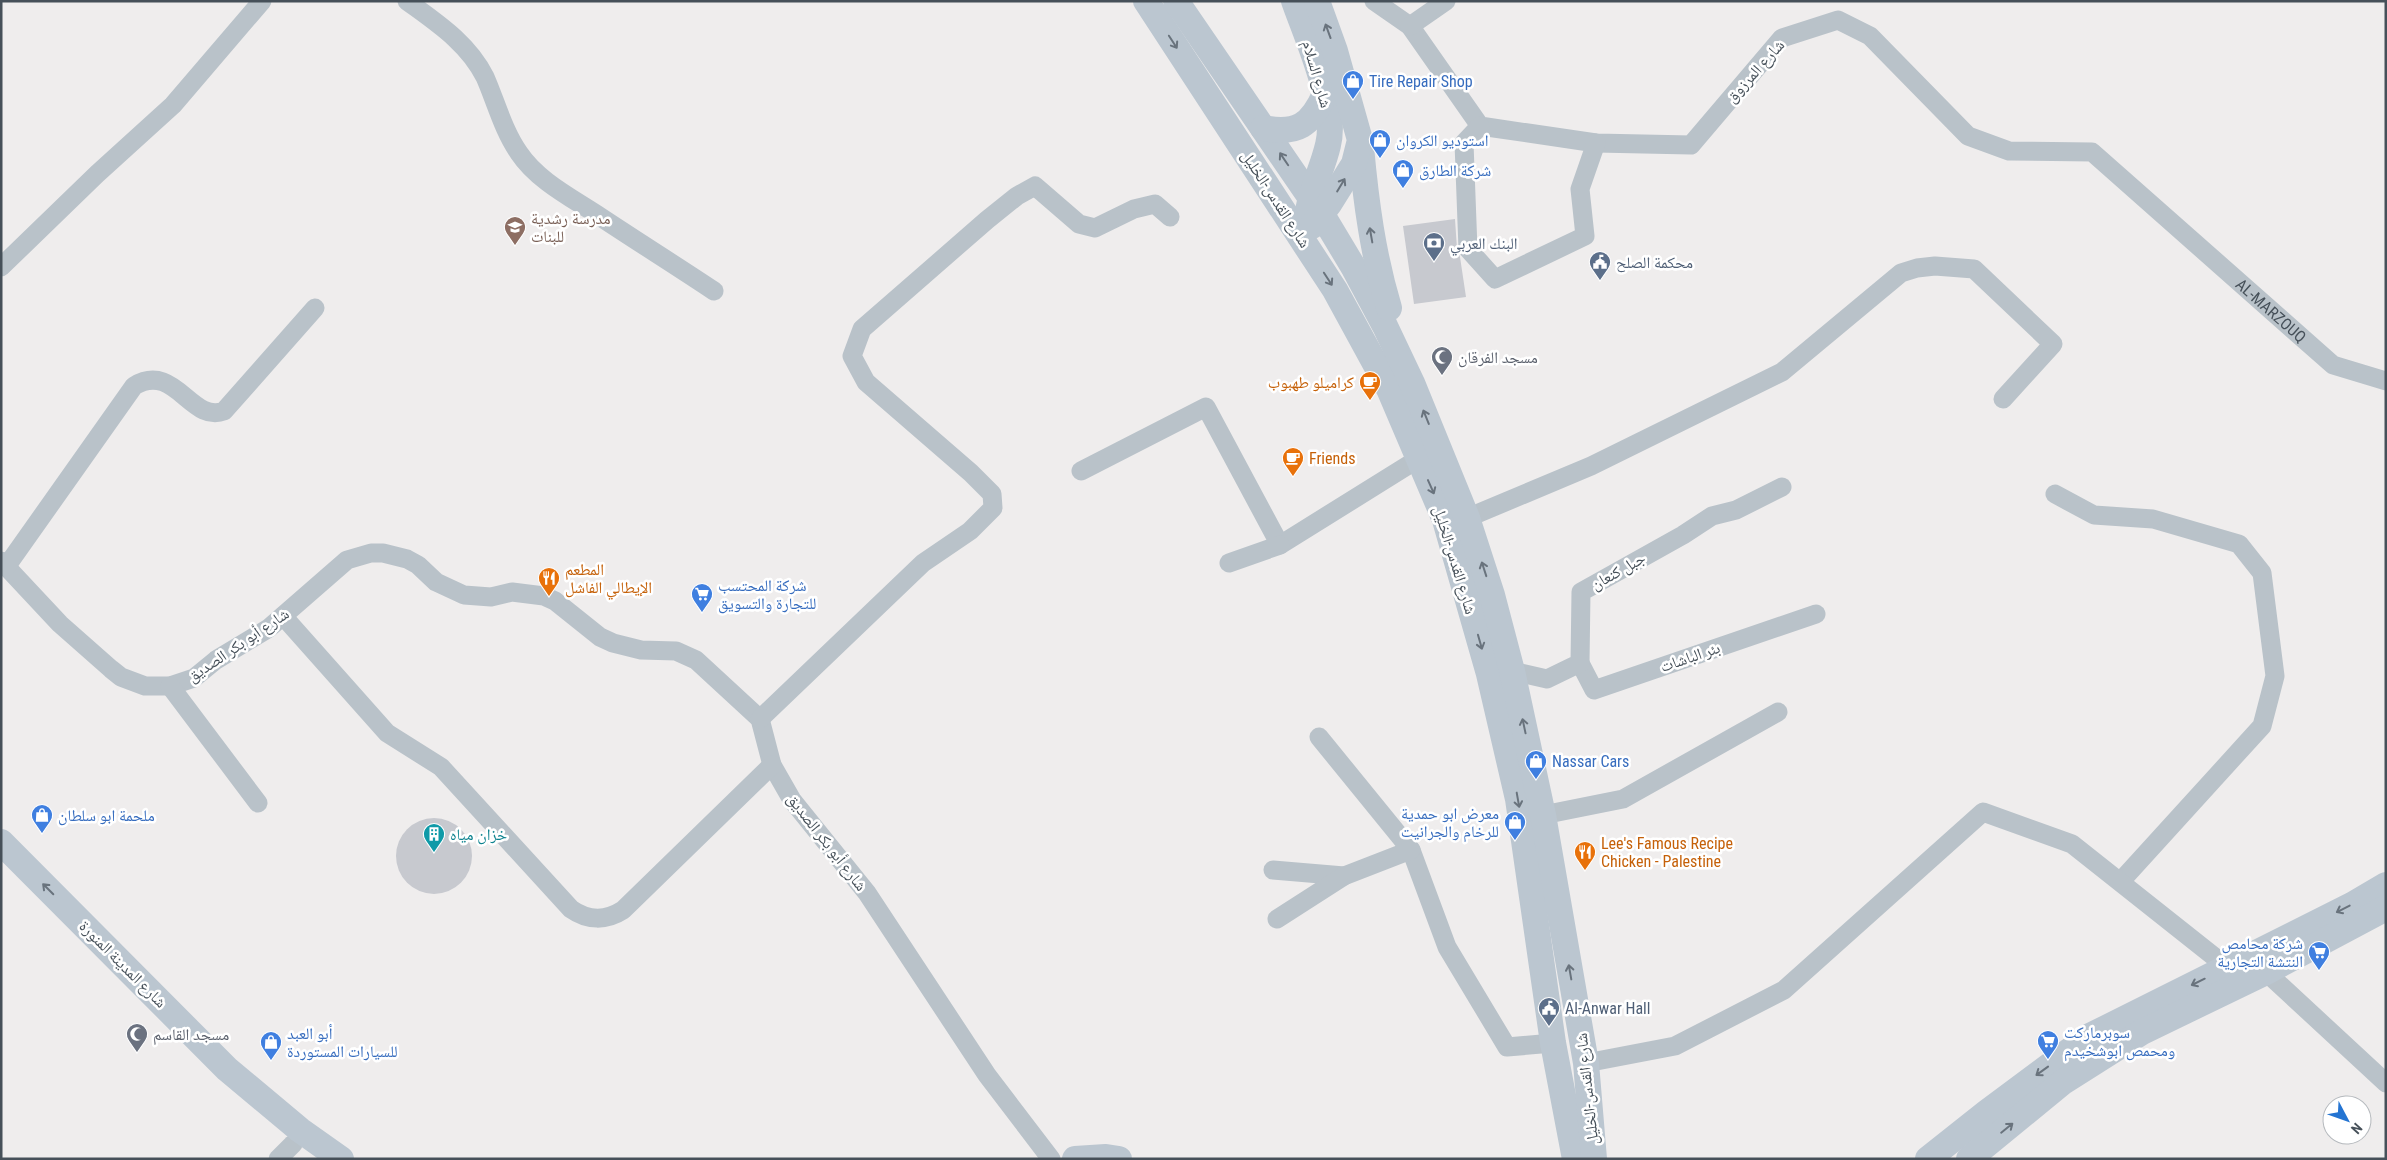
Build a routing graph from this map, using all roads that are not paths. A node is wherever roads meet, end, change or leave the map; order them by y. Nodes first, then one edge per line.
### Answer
1 (262, 1) edge
2 (407, 1) edge
3 (1146, 1) edge
4 (1176, 1) edge
5 (1294, 1) edge
6 (1317, 1) edge
7 (1374, 1) edge
8 (1446, 1) edge
9 (1410, 26) junction
10 (1325, 94) junction
11 (1480, 126) junction
12 (1263, 128) junction
13 (1360, 140) junction
14 (1596, 143) junction
15 (1316, 205) junction
16 (1170, 217) dead end
17 (2168, 220) joint
18 (1302, 238) junction
19 (1, 267) edge
20 (714, 291) dead end
21 (315, 308) dead end
22 (2386, 381) edge
23 (1412, 383) junction
24 (2003, 399) dead end
25 (1418, 459) junction
26 (1081, 471) dead end
27 (1782, 487) dead end
28 (2055, 494) dead end
29 (1467, 518) junction
30 (1280, 545) junction
31 (1229, 563) dead end
32 (4, 564) edge
33 (1816, 614) dead end
34 (283, 616) junction
35 (1580, 663) junction
36 (1512, 672) junction
37 (170, 686) junction
38 (1778, 712) dead end
39 (760, 719) junction
40 (1319, 737) dead end
41 (772, 765) junction
42 (258, 803) dead end
43 (1543, 815) junction
44 (1, 842) edge
45 (1411, 850) junction
46 (1, 866) edge
47 (1273, 870) dead end
48 (1344, 876) junction
49 (2121, 881) junction
50 (2386, 885) edge
51 (2386, 908) edge
52 (1277, 919) dead end
53 (2246, 974) junction
54 (1553, 1043) junction
55 (1586, 1063) junction
56 (2386, 1083) edge
57 (295, 1154) edge
58 (341, 1159) edge
59 (1051, 1159) edge
60 (1075, 1159) edge
61 (1120, 1159) edge
62 (1575, 1159) edge
63 (1594, 1159) edge
64 (1928, 1159) edge
65 (1969, 1159) edge

1 - 19 street
2 - 20 street
3 -> 18 main road, شارع القدس-الخليل
4 - 12 main road, شارع القدس-الخليل
5 - 10 main road, شارع السلام
13 -> 6 main road, شارع السلام
7 - 9 street
8 - 9 street
9 - 11 street
10 - 12 main road
10 - 15 main road, شارع السلام
11 - 14 street, شارع المرزوق
11 - 14 street
15 -> 12 main road, شارع القدس-الخليل
15 -> 13 main road, شارع السلام
23 -> 13 main road, شارع السلام
14 - 17 street, شارع المرزوق
15 - 18 main road, شارع السلام
15 - 23 main road, شارع القدس-الخليل
16 - 39 street
17 - 22 street, AL-MARZOUQ
18 -> 25 main road, شارع القدس-الخليل
21 - 32 street
29 -> 23 main road, شارع القدس-الخليل
24 - 29 street
25 - 30 street
25 -> 54 main road, شارع القدس-الخليل
26 - 30 street
27 - 35 street, جبل كنعان
28 - 49 street
36 -> 29 main road, شارع القدس-الخليل
30 - 31 street
32 - 37 street, شارع أبو بكر الصديق
33 - 35 street, بئر الباشات
34 - 37 street, شارع أبو بكر الصديق
34 - 39 street, شارع أبو بكر الصديق
34 - 41 street
35 - 36 street
43 -> 36 main road, شارع القدس-الخليل
37 - 42 street
38 - 43 street
39 - 41 street, شارع أبو بكر الصديق
40 - 45 street
41 - 59 street, شارع أبو بكر الصديق
55 -> 43 main road, شارع القدس-الخليل
58 -> 44 main road, شارع المدينة المنورة
45 - 48 street
45 - 54 street
46 - 57 main road, شارع المدينة المنورة
47 - 48 street
48 - 52 street
49 - 53 street
49 - 55 street
50 -> 53 main road
51 - 53 main road
53 - 56 street
53 -> 64 main road
65 -> 53 main road
54 - 62 main road, شارع القدس-الخليل
55 - 63 main road, شارع القدس-الخليل
60 - 61 main road

